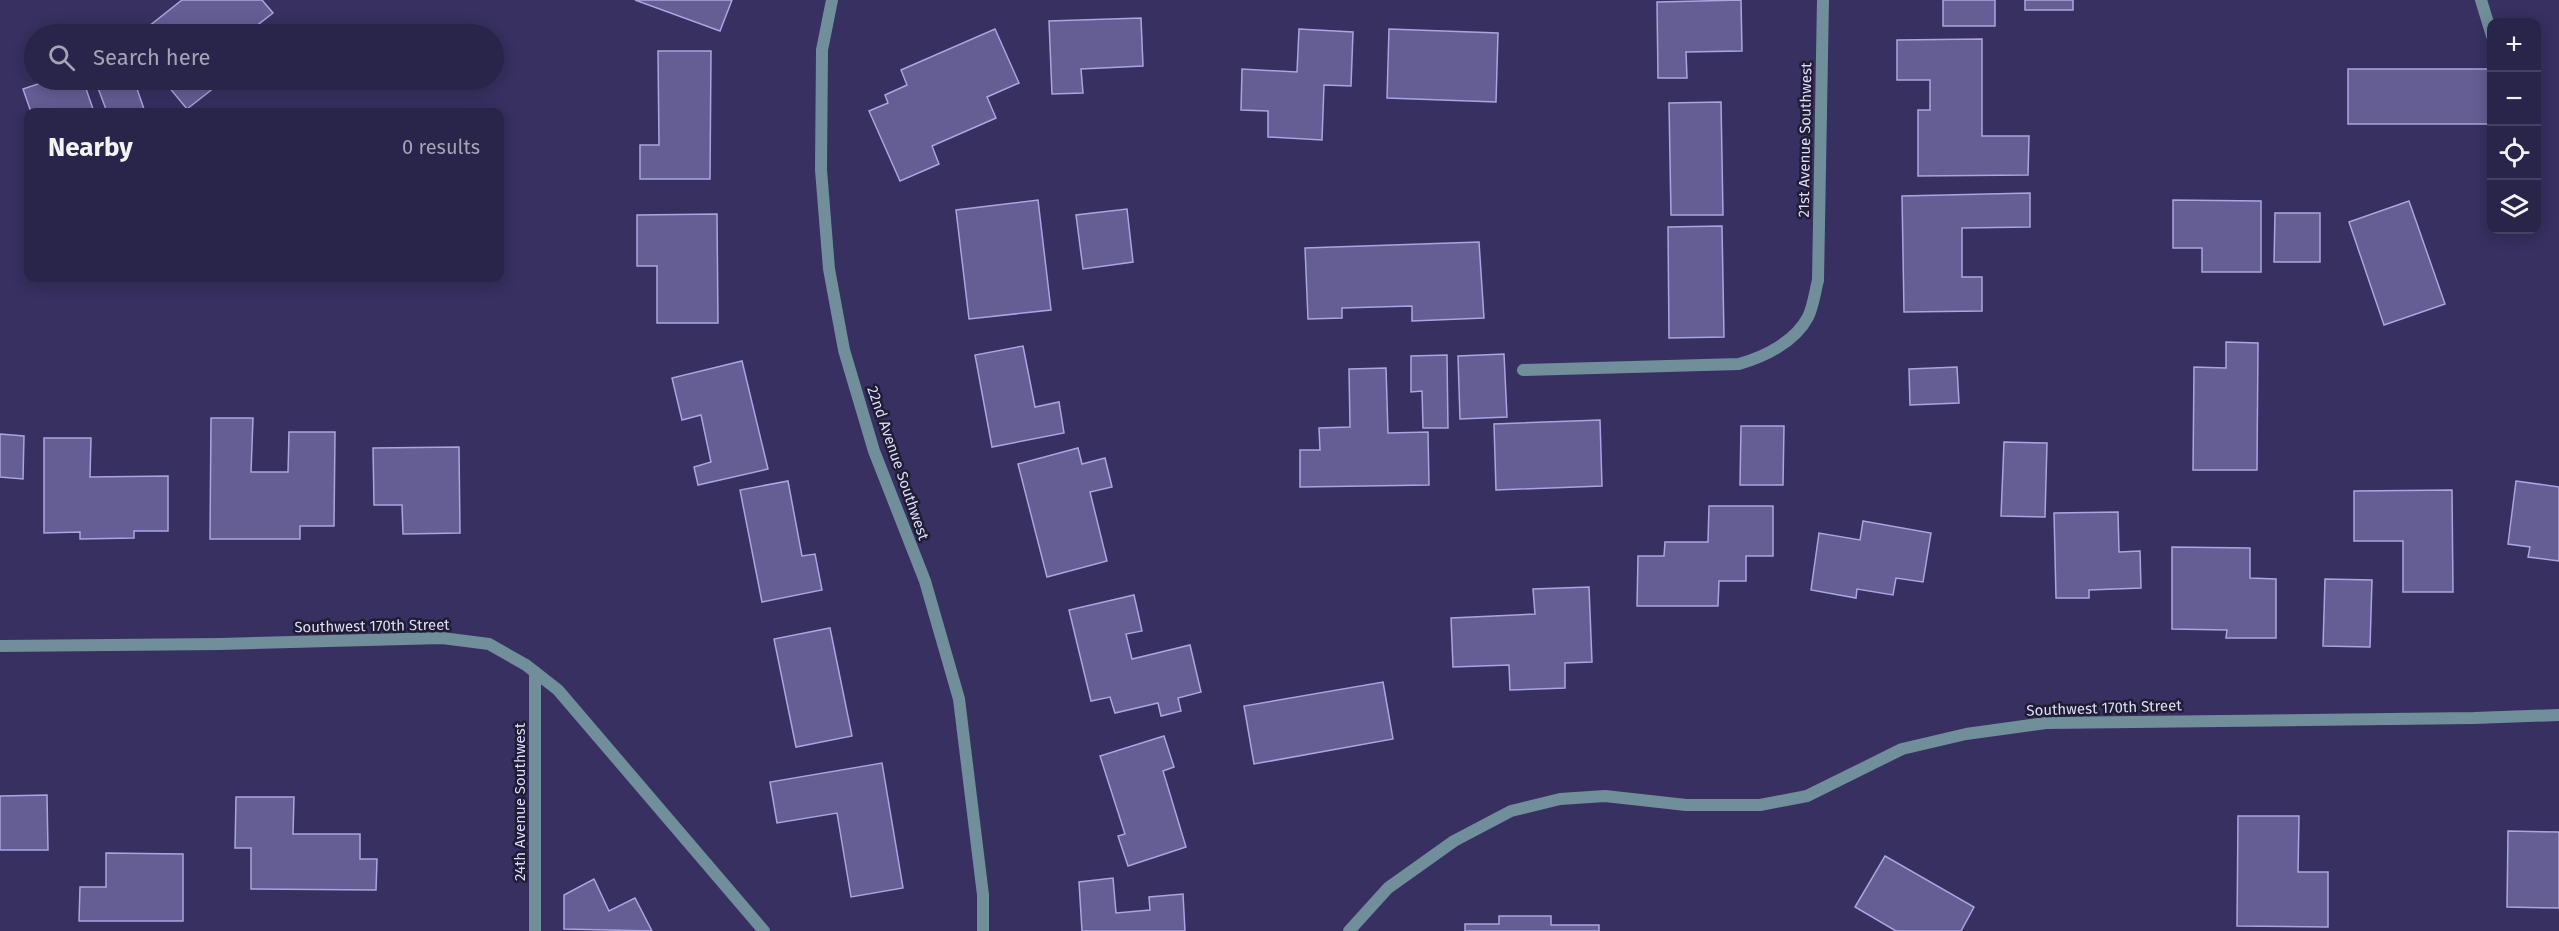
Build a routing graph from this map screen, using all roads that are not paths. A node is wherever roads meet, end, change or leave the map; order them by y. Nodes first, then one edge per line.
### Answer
1 (832, 0) edge
2 (1823, 0) edge
3 (2481, 0) edge
4 (2487, 20) edge
5 (1523, 370) dead end
6 (0, 646) edge
7 (535, 672) junction
8 (2559, 715) edge
9 (535, 931) edge
10 (764, 931) edge
11 (983, 931) edge
12 (1348, 931) edge

1 - 11 street, 22nd Avenue Southwest
2 - 5 street, 21st Avenue Southwest
3 - 4 street
6 - 7 street, Southwest 170th Street
7 - 9 street, 24th Avenue Southwest
7 - 10 street, Southwest 170th Street
8 - 12 street, Southwest 170th Street

